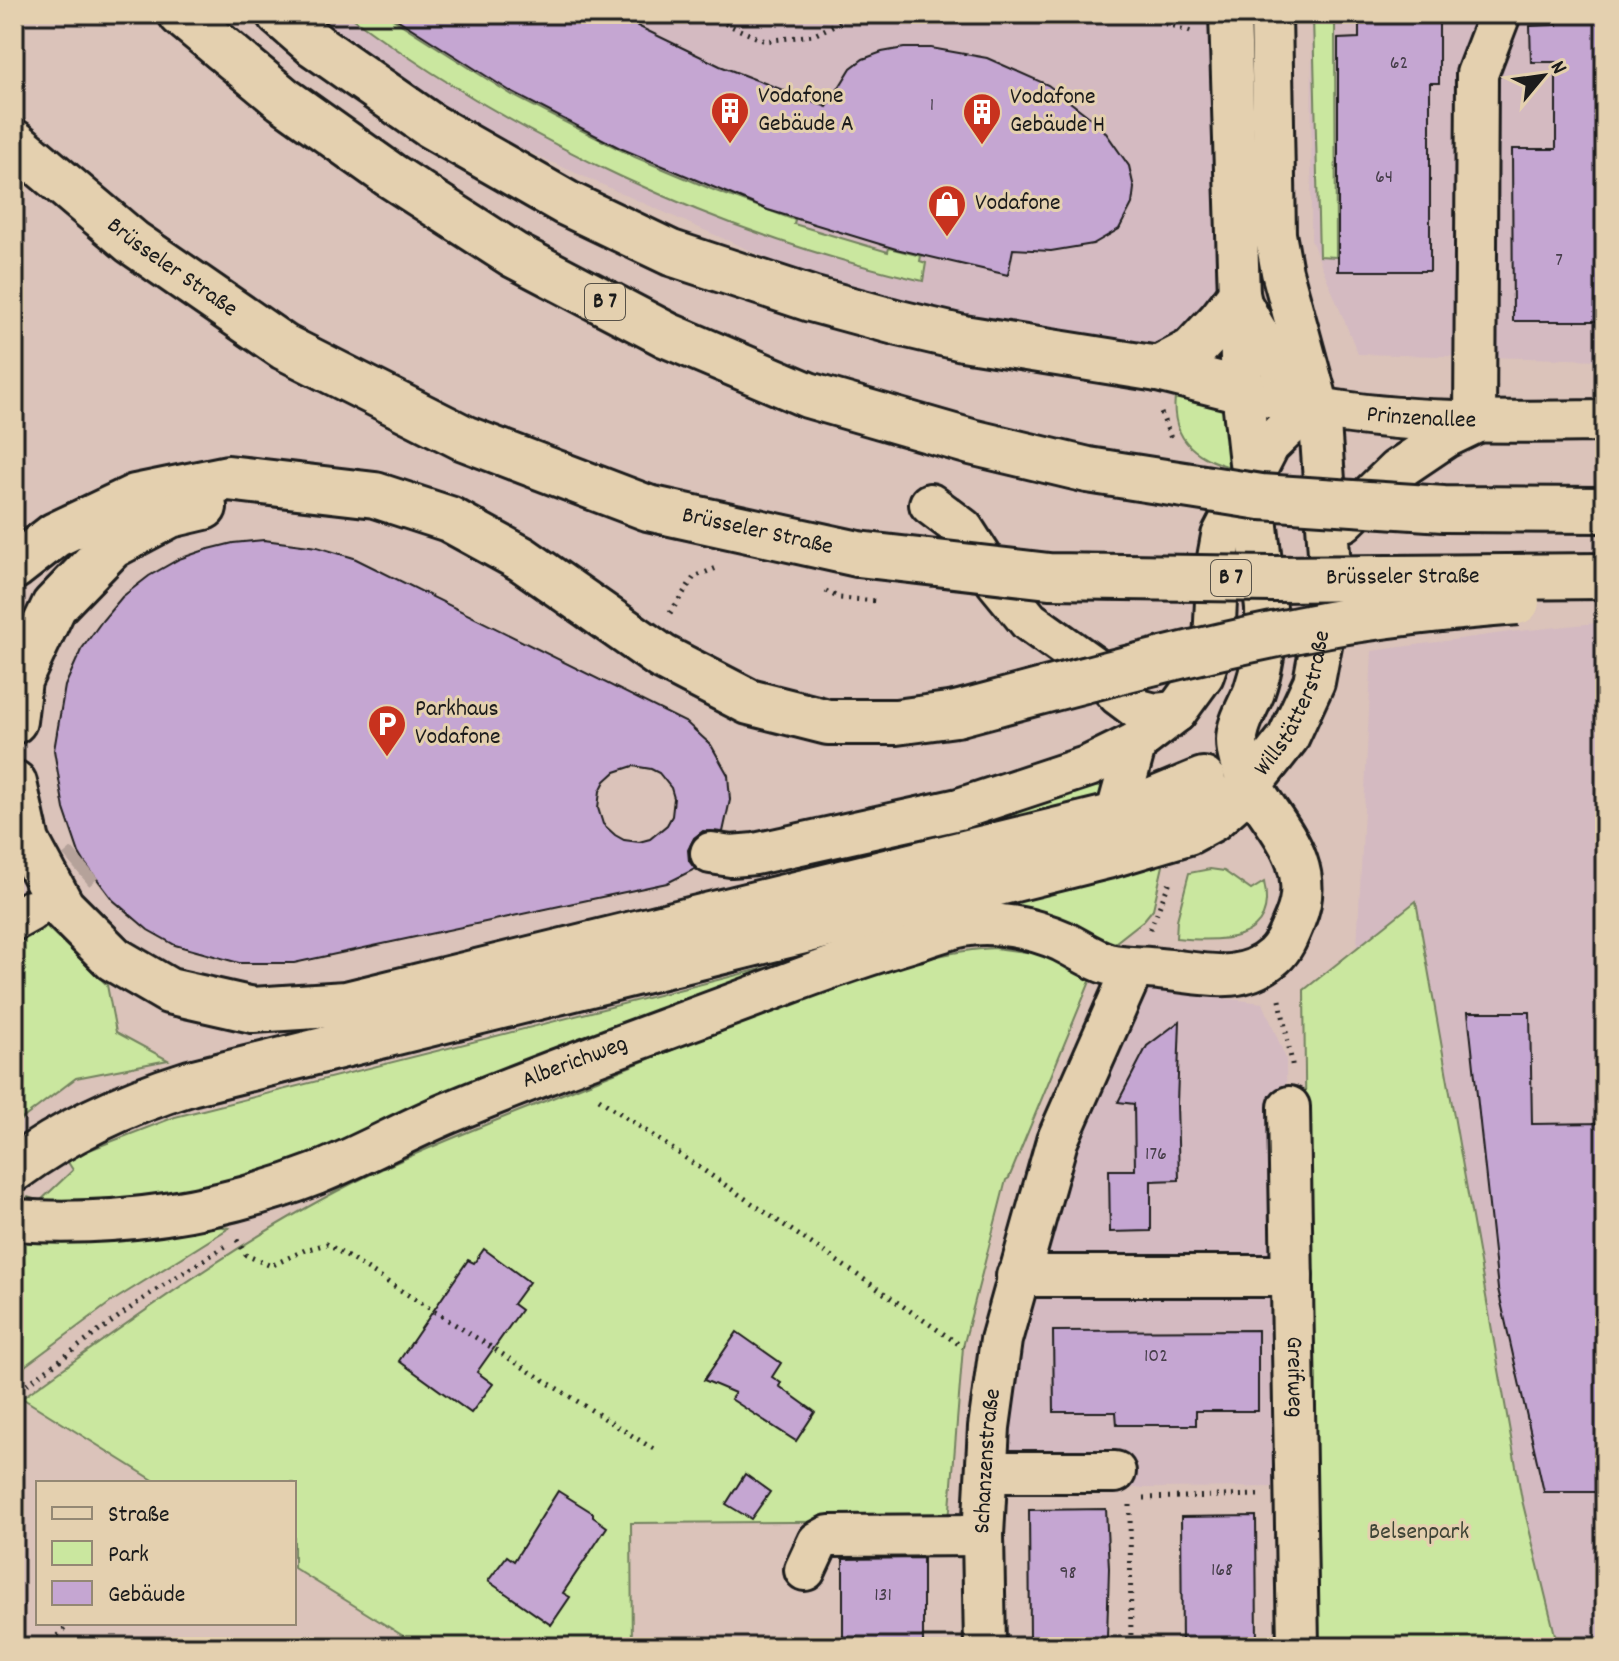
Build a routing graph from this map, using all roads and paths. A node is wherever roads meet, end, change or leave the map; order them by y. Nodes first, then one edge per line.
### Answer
1 (181, 14) edge
2 (279, 14) edge
3 (703, 14) edge
4 (856, 14) edge
5 (1230, 14) edge
6 (1271, 14) edge
7 (1500, 14) edge
8 (14, 142) edge
9 (1238, 298) junction
10 (1158, 369) junction
11 (1242, 390) junction
12 (1319, 408) junction
13 (1605, 421) edge
14 (1475, 423) junction
15 (1251, 479) junction
16 (300, 486) junction
17 (930, 504) dead end
18 (1605, 510) edge
19 (1329, 553) junction
20 (14, 567) edge
21 (1605, 576) edge
22 (1605, 596) edge
23 (1176, 712) junction
24 (14, 721) edge
25 (1237, 736) junction
26 (1136, 743) junction
27 (1203, 780) junction
28 (14, 783) edge
29 (1251, 785) junction
30 (959, 809) junction
31 (1116, 816) junction
32 (711, 853) dead end
33 (901, 867) junction
34 (1258, 966) junction
35 (1133, 969) junction
36 (599, 1099) dead end
37 (1289, 1107) joint
38 (14, 1169) edge
39 (14, 1220) edge
40 (1017, 1276) junction
41 (1292, 1276) junction
42 (1000, 1352) junction
43 (14, 1394) edge
44 (655, 1450) dead end
45 (987, 1472) junction
46 (1115, 1472) dead end
47 (1295, 1494) junction
48 (983, 1535) junction
49 (805, 1570) dead end
50 (68, 1625) edge
51 (46, 1647) edge
52 (985, 1647) edge
53 (1131, 1647) edge
54 (1298, 1647) edge

1 - 18 highway, B 7, bridge
2 - 10 highway
3 - 4 path
5 - 9 street, Willstätterstraße
6 - 12 street, Willstätterstraße
7 - 14 street
8 - 21 highway, Brüsseler Straße / B 7, bridge
9 - 10 highway
9 - 11 street, Willstätterstraße
9 - 12 street, Willstätterstraße
10 - 11 highway
11 - 12 street, Prinzenallee
11 - 15 street, Willstätterstraße
12 - 14 street, Prinzenallee
12 - 15 street
12 - 19 street, Willstätterstraße
13 - 14 street, Prinzenallee
14 - 19 street
15 - 23 street
15 - 25 street, Willstätterstraße
16 - 20 highway
16 - 22 highway, bridge
16 - 24 highway
17 - 23 street
19 - 29 street, Willstätterstraße
23 - 26 street
25 - 27 street
25 - 29 street, Willstätterstraße
26 - 30 street
26 - 31 street
27 - 29 street
27 - 31 highway
28 - 33 highway
29 - 34 street
29 - 38 highway
30 - 32 street
30 - 33 street
31 - 33 highway
34 - 35 street, Alberichweg
34 - 37 path
35 - 39 street, Alberichweg
35 - 40 street, Schanzenstraße
36 - 42 path
37 - 41 street, Greifweg
40 - 41 street
40 - 42 street, Schanzenstraße
41 - 47 street, Greifweg
42 - 45 street, Schanzenstraße
43 - 44 path
45 - 46 street
45 - 48 street, Schanzenstraße
47 - 53 path
47 - 54 street, Greifweg
48 - 49 street
48 - 52 street, Schanzenstraße
50 - 51 path

